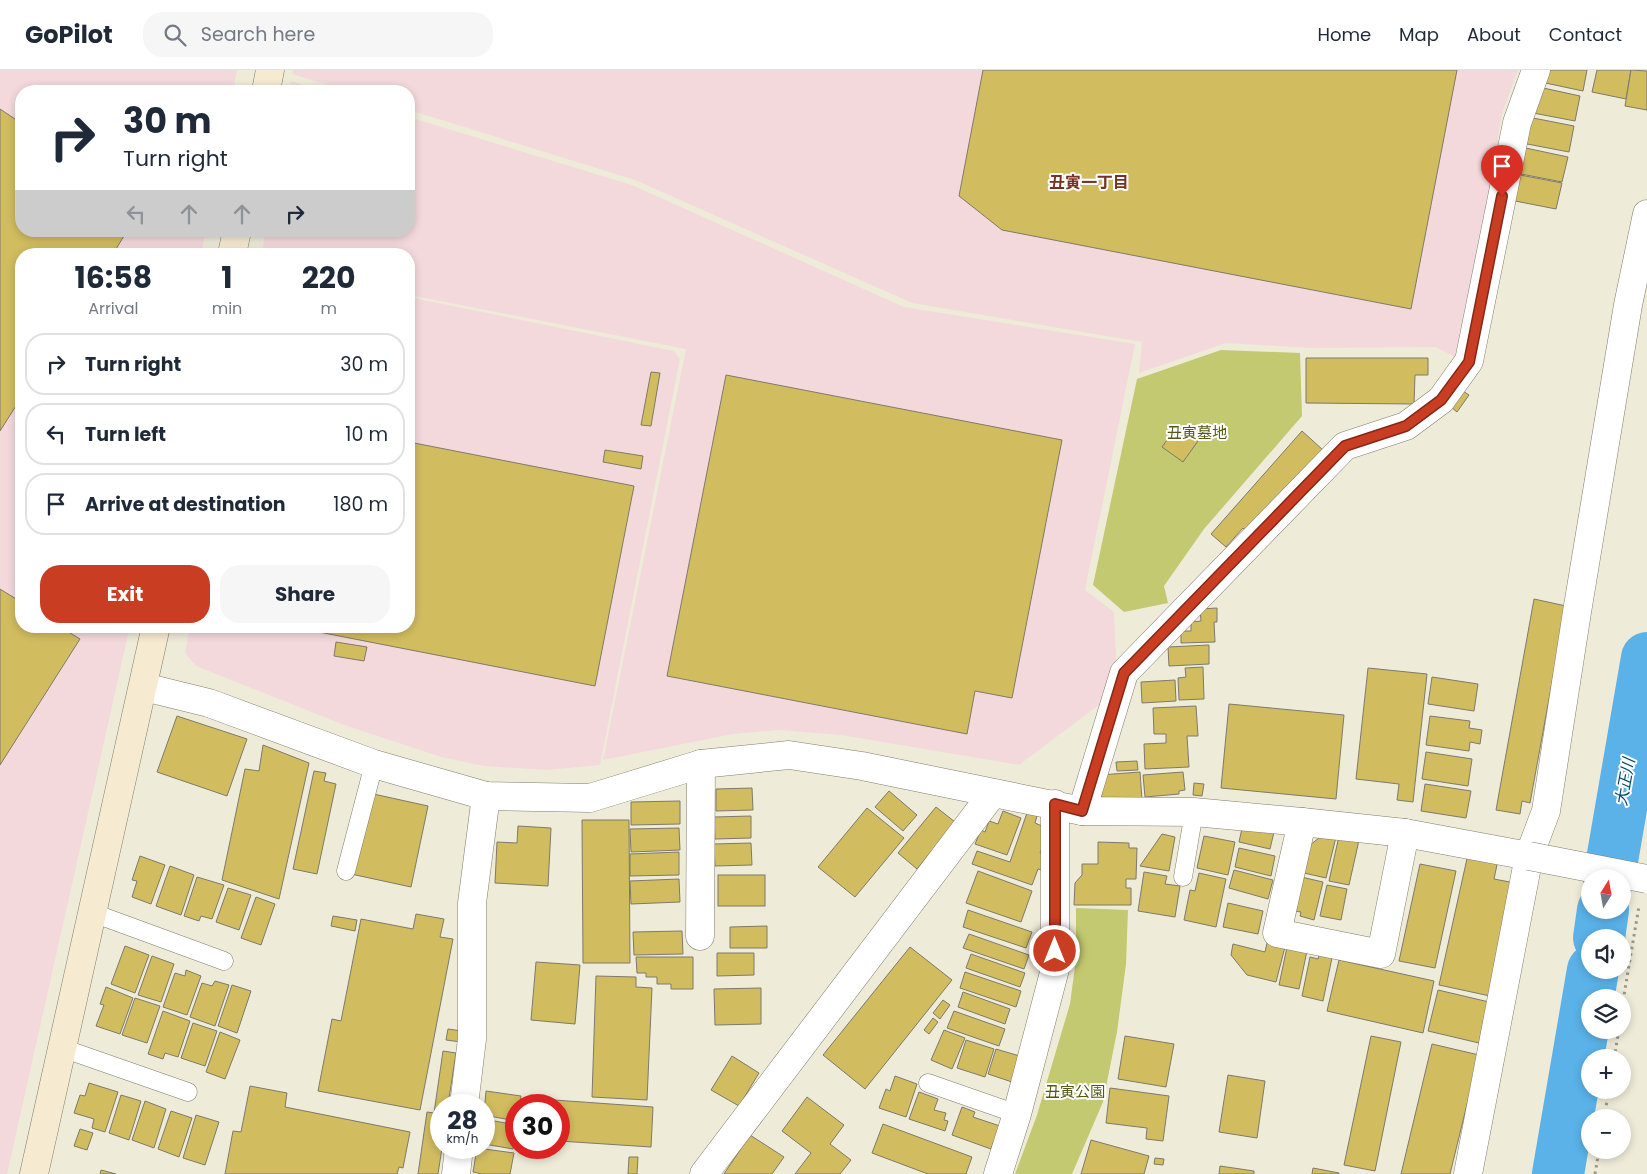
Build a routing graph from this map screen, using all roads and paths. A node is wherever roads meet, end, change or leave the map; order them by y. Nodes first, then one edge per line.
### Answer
1 (270, 70) edge
2 (1536, 70) edge
3 (267, 85) edge
4 (1647, 214) edge
5 (1638, 306) edge
6 (155, 633) edge
7 (144, 686) junction
8 (374, 764) junction
9 (701, 764) junction
10 (993, 794) junction
11 (486, 796) junction
12 (1055, 804) junction
13 (1082, 811) junction
14 (1194, 812) junction
15 (1302, 822) junction
16 (1405, 833) junction
17 (1529, 856) junction
18 (346, 871) dead end
19 (1183, 877) dead end
20 (1644, 889) edge
21 (93, 913) junction
22 (700, 936) dead end
23 (224, 961) dead end
24 (1625, 989) edge
25 (62, 1048) junction
26 (928, 1083) dead end
27 (188, 1092) dead end
28 (465, 1094) edge
29 (1017, 1114) junction
30 (458, 1159) edge
31 (1598, 1159) edge
32 (34, 1174) edge
33 (456, 1174) edge
34 (704, 1174) edge
35 (998, 1174) edge
36 (1468, 1174) edge
37 (1595, 1174) edge

1 - 3 street
2 - 13 street
4 - 5 street
5 - 17 street
6 - 7 street
7 - 8 street
7 - 21 street
8 - 11 street
8 - 18 lane
9 - 10 street
9 - 11 street
9 - 22 street
10 - 12 street
10 - 34 street
11 - 28 street
12 - 13 street
12 - 29 street
13 - 14 street
14 - 15 street
14 - 19 lane
15 - 16 street
15 - 16 street
16 - 17 street
17 - 20 street, bridge
17 - 36 street
20 - 24 path
21 - 23 lane
21 - 25 street
25 - 27 lane
25 - 32 street
26 - 29 lane
29 - 35 street
30 - 33 street
31 - 37 path

